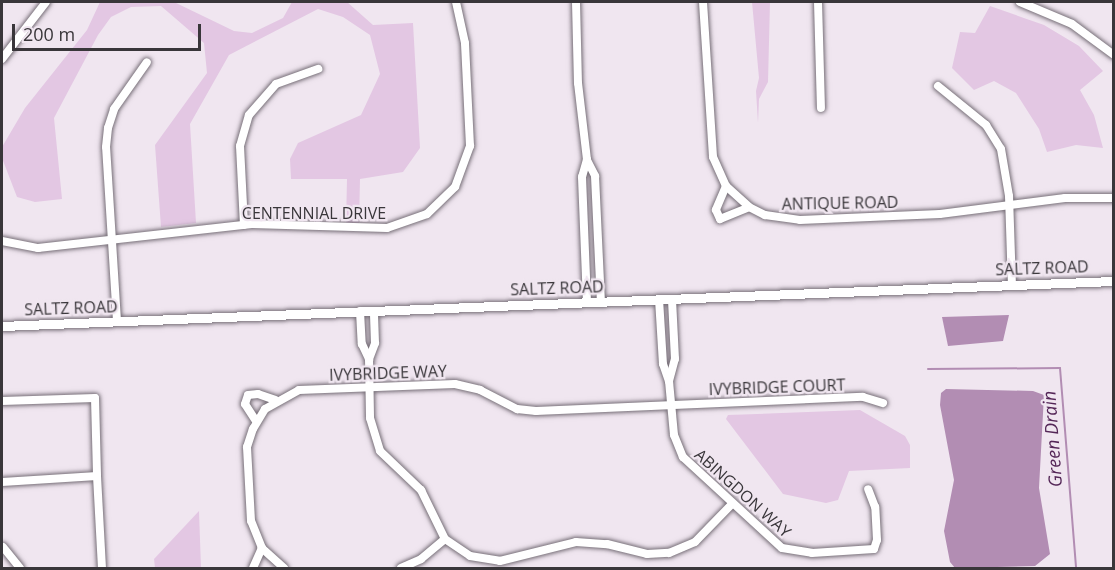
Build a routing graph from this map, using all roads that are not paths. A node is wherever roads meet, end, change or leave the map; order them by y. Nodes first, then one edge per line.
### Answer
1 (46, 2) edge
2 (456, 2) edge
3 (576, 2) edge
4 (703, 2) edge
5 (818, 2) edge
6 (1020, 2) edge
7 (1113, 55) edge
8 (2, 59) edge
9 (147, 62) dead end
10 (318, 69) dead end
11 (938, 86) dead end
12 (821, 108) dead end
13 (587, 160) junction
14 (726, 186) junction
15 (1113, 198) edge
16 (1008, 204) junction
17 (749, 207) junction
18 (596, 208) junction
19 (583, 209) junction
20 (244, 225) junction
21 (114, 240) junction
22 (2, 241) edge
23 (1113, 280) edge
24 (1012, 285) junction
25 (659, 299) junction
26 (672, 299) junction
27 (587, 302) junction
28 (601, 302) junction
29 (360, 311) junction
30 (374, 311) junction
31 (117, 321) junction
32 (2, 326) edge
33 (369, 359) junction
34 (669, 381) junction
35 (369, 387) junction
36 (275, 400) junction
37 (2, 401) edge
38 (883, 403) dead end
39 (670, 405) junction
40 (256, 421) junction
41 (98, 476) junction
42 (2, 482) edge
43 (868, 489) dead end
44 (732, 504) junction
45 (445, 539) junction
46 (2, 547) edge
47 (262, 548) junction
48 (20, 568) edge
49 (102, 568) edge
50 (253, 568) edge
51 (283, 568) edge
52 (401, 568) edge

1 - 8 street
2 - 20 street, CENTENNIAL DRIVE
3 - 13 street
4 - 14 street, ANTIQUE ROAD
5 - 12 street
6 - 7 street
9 - 21 street
10 - 20 street
11 - 16 street
13 - 18 street
13 - 19 street
14 - 17 street, ANTIQUE ROAD
14 - 17 street
15 - 16 street, ANTIQUE ROAD
16 - 17 street, ANTIQUE ROAD
16 - 24 street
18 - 19 street
18 - 28 street
19 - 27 street
20 - 21 street, CENTENNIAL DRIVE
21 - 22 street, CENTENNIAL DRIVE
21 - 31 street
23 - 24 street, SALTZ ROAD
24 - 26 street, SALTZ ROAD
25 - 26 street, SALTZ ROAD
25 - 28 street, SALTZ ROAD
25 - 34 street
26 - 34 street
27 - 28 street, SALTZ ROAD
27 - 30 street, SALTZ ROAD
29 - 30 street, SALTZ ROAD
29 - 31 street, SALTZ ROAD
29 - 33 street
30 - 33 street
31 - 32 street, SALTZ ROAD
33 - 35 street
34 - 39 street, ABINGDON WAY
35 - 36 street, IVYBRIDGE WAY
35 - 39 street, IVYBRIDGE WAY
35 - 45 street
36 - 40 street, IVYBRIDGE WAY
36 - 40 street
37 - 41 street
38 - 39 street, IVYBRIDGE COURT
39 - 44 street, ABINGDON WAY
40 - 47 street
41 - 42 street
41 - 49 street
43 - 44 street, ABINGDON WAY
44 - 45 street
45 - 52 street
46 - 48 street
47 - 50 street
47 - 51 street

